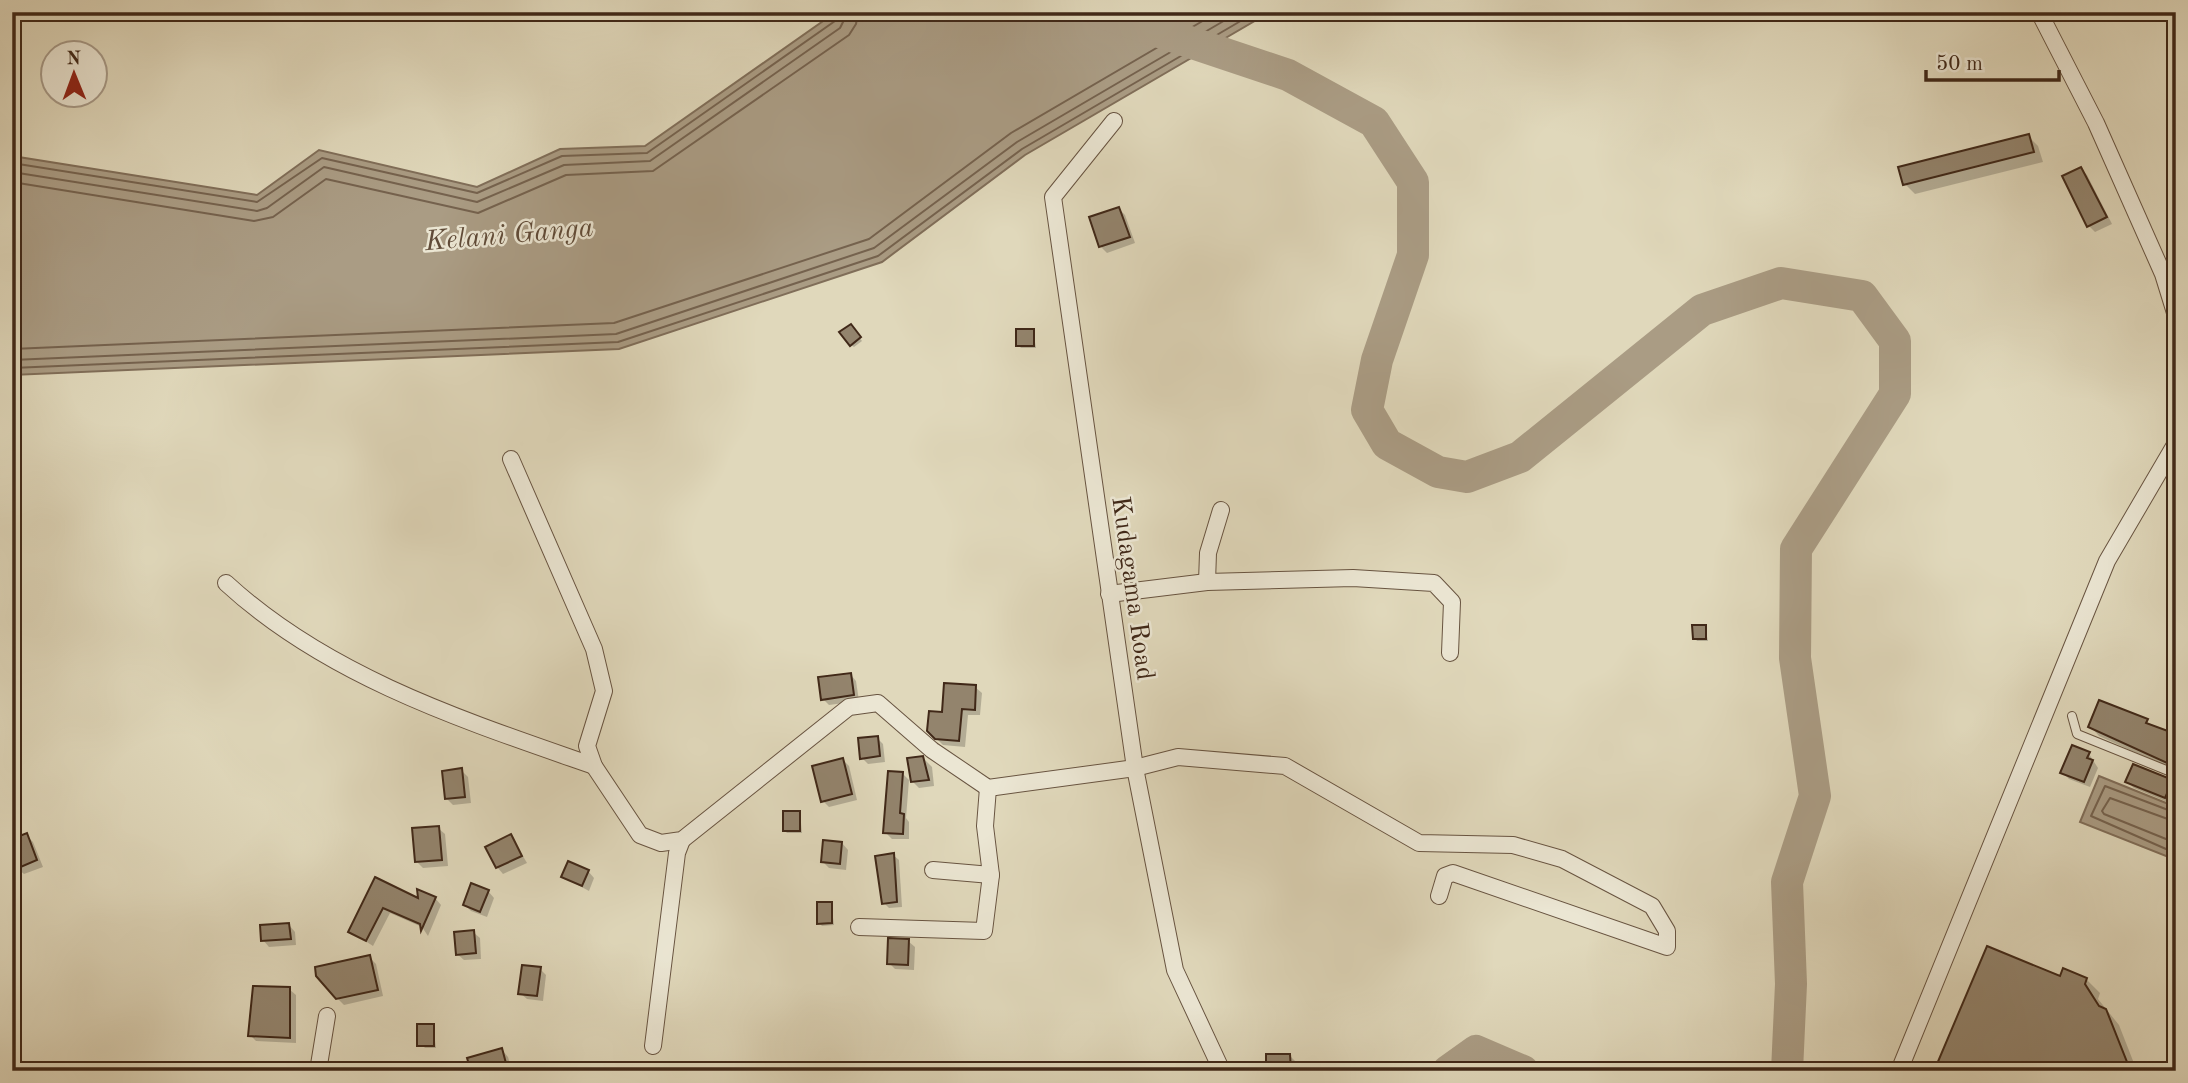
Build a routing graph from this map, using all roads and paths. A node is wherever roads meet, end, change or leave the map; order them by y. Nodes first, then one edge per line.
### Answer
1 (2039, 12) edge
2 (1114, 121) dead end
3 (2176, 316) edge
4 (2176, 443) edge
5 (511, 459) dead end
6 (1221, 510) dead end
7 (1207, 582) junction
8 (226, 583) dead end
9 (1109, 594) junction
10 (1450, 653) dead end
11 (2072, 716) dead end
12 (594, 766) junction
13 (1135, 768) junction
14 (2176, 774) edge
15 (988, 788) junction
16 (682, 840) junction
17 (933, 870) dead end
18 (991, 875) junction
19 (1439, 896) dead end
20 (859, 927) dead end
21 (327, 1016) dead end
22 (653, 1046) dead end
23 (318, 1071) edge
24 (1222, 1071) edge
25 (1899, 1071) edge

1 - 3 street
2 - 9 street, Kudagama Road
4 - 25 street
5 - 12 street
6 - 7 street
7 - 9 street
7 - 10 street
8 - 12 street
9 - 13 street, Kudagama Road
11 - 14 lane
12 - 16 street
13 - 15 street
13 - 19 street
13 - 24 street, Kudagama Road
15 - 16 street
15 - 18 street
16 - 22 street
17 - 18 street
18 - 20 street
21 - 23 street

